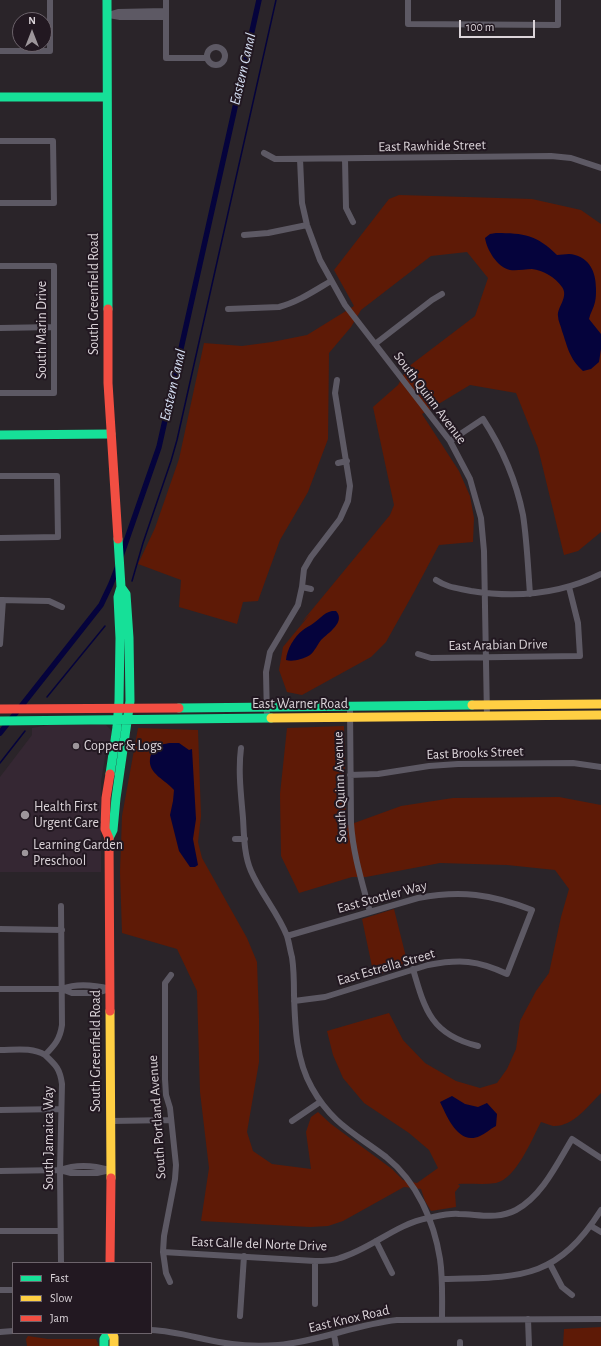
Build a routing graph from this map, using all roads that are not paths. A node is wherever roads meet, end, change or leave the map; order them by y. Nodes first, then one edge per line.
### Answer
1 (50, 0) edge
2 (107, 0) edge
3 (166, 0) edge
4 (408, 0) edge
5 (558, 0) edge
6 (166, 14) junction
7 (108, 15) junction
8 (0, 51) edge
9 (207, 58) dead end
10 (0, 97) edge
11 (107, 97) junction
12 (0, 141) edge
13 (264, 153) dead end
14 (300, 159) junction
15 (345, 159) junction
16 (601, 168) edge
17 (0, 203) edge
18 (353, 222) dead end
19 (308, 225) junction
20 (244, 235) dead end
21 (0, 266) edge
22 (331, 281) junction
23 (442, 294) dead end
24 (228, 309) dead end
25 (54, 327) junction
26 (0, 328) edge
27 (375, 344) junction
28 (337, 380) dead end
29 (0, 393) edge
30 (111, 434) junction
31 (0, 435) edge
32 (450, 442) junction
33 (346, 461) junction
34 (338, 463) dead end
35 (0, 476) edge
36 (0, 538) edge
37 (601, 574) edge
38 (436, 580) dead end
39 (120, 587) junction
40 (302, 587) junction
41 (569, 587) junction
42 (311, 589) dead end
43 (485, 593) junction
44 (530, 594) junction
45 (1, 600) edge
46 (62, 607) dead end
47 (0, 644) edge
48 (418, 654) dead end
49 (485, 658) junction
50 (601, 704) edge
51 (486, 706) junction
52 (267, 707) junction
53 (350, 707) junction
54 (119, 708) junction
55 (129, 708) junction
56 (0, 709) edge
57 (601, 715) edge
58 (486, 717) junction
59 (267, 718) junction
60 (350, 718) junction
61 (118, 720) junction
62 (128, 720) junction
63 (6, 721) edge
64 (242, 748) dead end
65 (601, 767) edge
66 (350, 775) junction
67 (109, 838) junction
68 (235, 839) dead end
69 (244, 839) junction
70 (61, 906) dead end
71 (370, 912) junction
72 (0, 929) edge
73 (62, 930) junction
74 (287, 936) junction
75 (412, 969) junction
76 (507, 974) joint
77 (171, 975) dead end
78 (0, 989) edge
79 (62, 989) junction
80 (110, 989) junction
81 (294, 1002) junction
82 (478, 1046) dead end
83 (0, 1050) edge
84 (45, 1055) junction
85 (320, 1102) junction
86 (61, 1109) junction
87 (0, 1110) edge
88 (171, 1120) junction
89 (111, 1121) junction
90 (292, 1121) dead end
91 (600, 1156) edge
92 (60, 1170) junction
93 (110, 1170) junction
94 (0, 1171) edge
95 (601, 1210) edge
96 (428, 1218) junction
97 (591, 1226) junction
98 (0, 1231) edge
99 (60, 1231) junction
100 (601, 1232) edge
101 (376, 1241) junction
102 (163, 1252) junction
103 (244, 1256) junction
104 (315, 1261) junction
105 (61, 1262) edge
106 (110, 1262) edge
107 (550, 1264) junction
108 (392, 1273) dead end
109 (442, 1279) junction
110 (170, 1282) dead end
111 (0, 1290) edge
112 (12, 1290) edge
113 (572, 1295) dead end
114 (315, 1304) dead end
115 (240, 1316) dead end
116 (528, 1319) junction
117 (601, 1319) edge
118 (442, 1320) junction
119 (152, 1330) edge
120 (12, 1331) edge
121 (0, 1332) edge
122 (107, 1334) edge
123 (112, 1334) edge
124 (334, 1334) junction
125 (206, 1343) edge
126 (104, 1346) edge
127 (114, 1346) edge
128 (336, 1346) edge
129 (529, 1346) edge

1 - 8 street
2 - 7 main road, South Greenfield Road
3 - 6 street
4 - 5 street
6 - 7 street
6 - 9 street
7 - 11 main road, South Greenfield Road
10 - 11 main road
11 - 30 main road, South Greenfield Road
12 - 17 street
13 - 14 street, East Rawhide Street
14 - 15 street, East Rawhide Street
14 - 19 street, South Quinn Avenue
15 - 16 street, East Rawhide Street
15 - 18 street
19 - 20 street
19 - 22 street, South Quinn Avenue
21 - 25 street, South Marin Drive
22 - 24 street
22 - 27 street, South Quinn Avenue
23 - 27 street
25 - 26 street
25 - 29 street, South Marin Drive
27 - 32 street, South Quinn Avenue
28 - 33 street
30 - 31 main road
30 - 39 main road, South Greenfield Road
32 - 43 street, South Quinn Avenue
32 - 44 street
33 - 34 street
33 - 40 street
35 - 36 street
37 - 41 street
38 - 43 street
39 - 54 main road, South Greenfield Road
39 - 55 main road, South Greenfield Road
40 - 42 street
40 - 52 street
41 - 44 street
41 - 49 street, East Arabian Drive
43 - 44 street
43 - 49 street, South Quinn Avenue
45 - 46 street
45 - 47 street
48 - 49 street, East Arabian Drive
49 - 51 street, South Quinn Avenue
50 - 51 main road, East Warner Road
51 - 53 main road, East Warner Road
51 - 58 street, South Quinn Avenue
52 - 53 main road, East Warner Road
52 - 55 main road, East Warner Road
52 - 59 street
53 - 60 street, South Quinn Avenue
54 - 55 main road, East Warner Road
54 - 56 main road, East Warner Road
54 - 61 main road, South Greenfield Road
55 - 62 main road, South Greenfield Road
57 - 58 main road, East Warner Road
58 - 60 main road, East Warner Road
59 - 60 main road, East Warner Road
59 - 62 main road, East Warner Road
60 - 66 street, South Quinn Avenue
61 - 62 main road, East Warner Road
61 - 63 main road, East Warner Road
61 - 67 main road, South Greenfield Road
62 - 67 main road, South Greenfield Road
64 - 69 street
65 - 66 street, East Brooks Street
66 - 71 street, South Quinn Avenue
67 - 80 main road, South Greenfield Road
68 - 69 street
69 - 74 street
70 - 73 street
71 - 74 street, East Stottler Way
71 - 76 street, East Stottler Way
72 - 73 street
73 - 79 street
74 - 81 street
75 - 76 street, East Estrella Street
75 - 81 street, East Estrella Street
75 - 82 street
77 - 88 street, South Portland Avenue
78 - 79 street
79 - 80 street
79 - 84 street
80 - 89 main road, South Greenfield Road
81 - 85 street
83 - 84 street
84 - 86 street, South Jamaica Way
85 - 90 street
85 - 96 street
86 - 87 street
86 - 92 street, South Jamaica Way
88 - 89 street
88 - 102 street, South Portland Avenue
89 - 93 main road, South Greenfield Road
91 - 96 street, East Calle del Norte Drive
92 - 93 street
92 - 94 street
92 - 99 street, South Jamaica Way
93 - 106 main road, South Greenfield Road
95 - 97 street
96 - 101 street, East Calle del Norte Drive
96 - 109 street
97 - 100 street
97 - 107 street
98 - 99 street
99 - 105 street, South Jamaica Way
101 - 104 street, East Calle del Norte Drive
101 - 108 street
102 - 103 street, East Calle del Norte Drive
102 - 110 street, South Portland Avenue
103 - 104 street, East Calle del Norte Drive
103 - 115 street
104 - 114 street
107 - 109 street
107 - 113 street
109 - 118 street
111 - 112 street
116 - 117 street, East Knox Road
116 - 118 street, East Knox Road
116 - 129 street
118 - 124 street, East Knox Road
119 - 125 street, East Knox Road
120 - 121 street
122 - 126 main road
123 - 127 main road
124 - 125 street, East Knox Road
124 - 128 street

